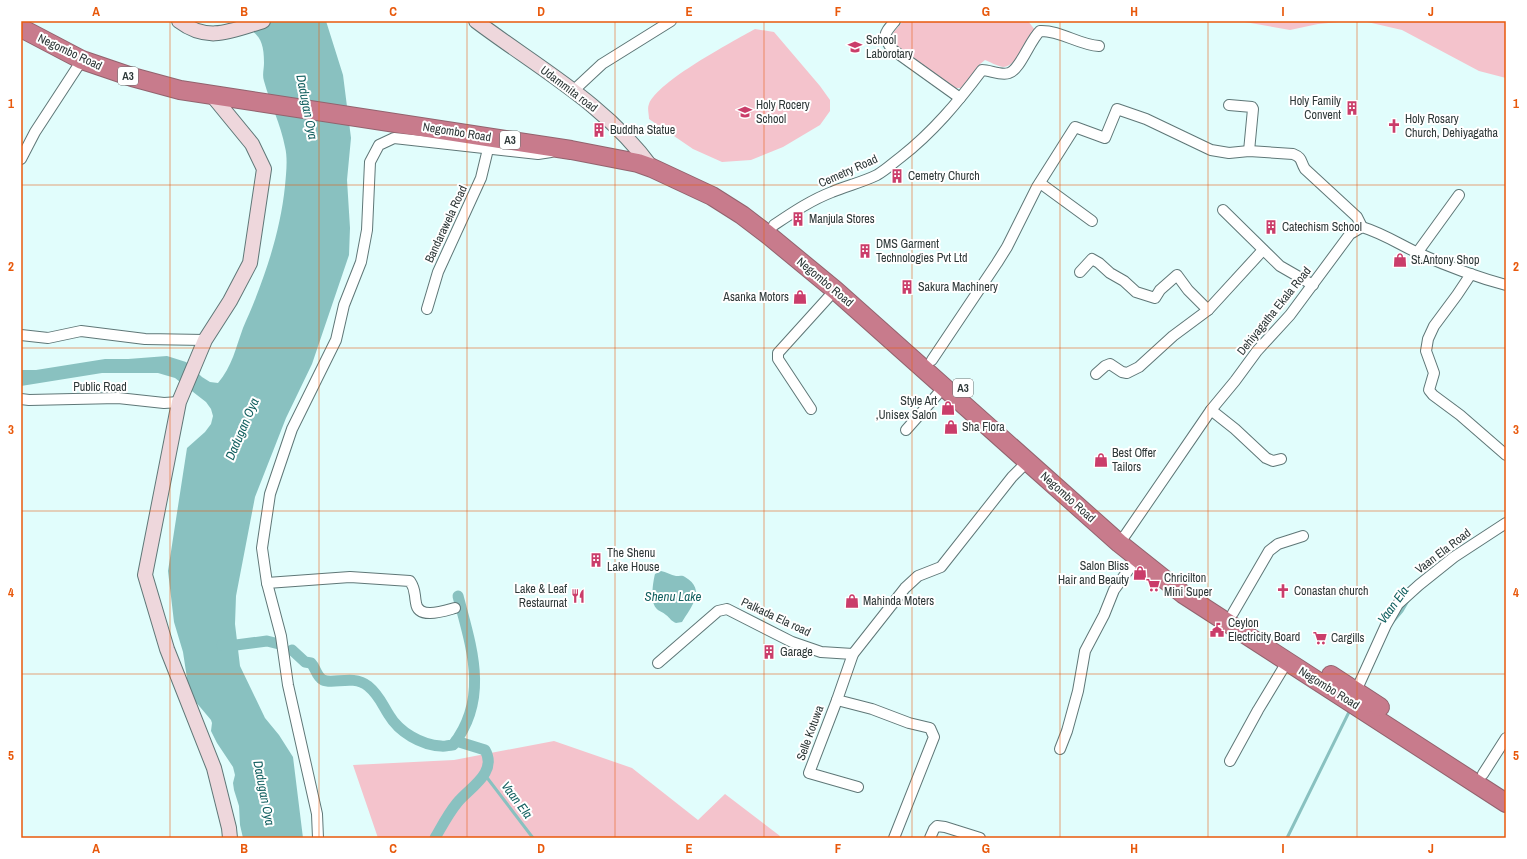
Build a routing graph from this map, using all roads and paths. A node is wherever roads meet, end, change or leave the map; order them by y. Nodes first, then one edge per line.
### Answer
1 (29, 21) edge
2 (179, 21) edge
3 (263, 21) edge
4 (671, 21) edge
5 (895, 21) edge
6 (484, 23) edge
7 (21, 28) edge
8 (1099, 46) dead end
9 (82, 60) junction
10 (573, 91) junction
11 (211, 94) junction
12 (242, 96) junction
13 (960, 98) junction
14 (1229, 105) dead end
15 (368, 113) junction
16 (488, 149) junction
17 (571, 150) junction
18 (1249, 151) junction
19 (641, 152) junction
20 (21, 159) edge
21 (652, 168) junction
22 (1040, 183) junction
23 (1459, 195) dead end
24 (1223, 210) dead end
25 (1092, 221) dead end
26 (774, 225) junction
27 (1362, 227) junction
28 (1263, 250) junction
29 (1417, 253) junction
30 (1080, 272) dead end
31 (1471, 274) junction
32 (1313, 285) junction
33 (1506, 285) edge
34 (834, 290) junction
35 (427, 309) dead end
36 (1208, 310) junction
37 (21, 335) edge
38 (205, 340) junction
39 (932, 360) junction
40 (1096, 374) dead end
41 (944, 387) junction
42 (181, 397) junction
43 (21, 399) edge
44 (812, 409) dead end
45 (1211, 410) junction
46 (906, 430) dead end
47 (1506, 455) edge
48 (1281, 459) dead end
49 (1028, 461) junction
50 (1506, 523) edge
51 (1303, 536) dead end
52 (1123, 538) junction
53 (1137, 558) junction
54 (267, 583) junction
55 (455, 608) dead end
56 (1233, 613) junction
57 (853, 654) junction
58 (1287, 662) junction
59 (658, 663) dead end
60 (1356, 691) junction
61 (837, 700) junction
62 (1506, 738) edge
63 (1060, 750) dead end
64 (1230, 761) dead end
65 (1483, 774) junction
66 (858, 787) dead end
67 (1506, 790) edge
68 (1506, 803) edge
69 (230, 838) edge
70 (318, 838) edge
71 (894, 838) edge
72 (930, 838) edge
73 (980, 838) edge

1 - 12 highway, Negombo Road / A3
2 - 3 street
4 - 10 street
5 - 13 street
6 - 10 street, Udammita road
7 - 9 highway, Negombo Road / A3
8 - 13 street, Cemetry Road
9 - 11 highway, Negombo Road / A3
9 - 20 street
10 - 19 street, Udammita road
11 - 12 highway, Negombo Road / A3
11 - 38 street
12 - 15 highway, Negombo Road / A3
13 - 26 street, Cemetry Road
14 - 18 street
15 - 17 highway, Negombo Road / A3
15 - 19 highway, Negombo Road / A3
16 - 17 street
16 - 35 street, Bandarawela Road
16 - 54 street
17 - 21 highway, Negombo Road / A3
18 - 22 street
18 - 27 street
19 - 21 street, Udammita road
19 - 26 highway, Negombo Road / A3
21 - 34 highway, Negombo Road / A3
22 - 25 street
22 - 39 street
23 - 29 street
24 - 28 street
26 - 39 highway, Negombo Road / A3
27 - 29 street
27 - 32 street, Dehiyagatha Ekala Road
28 - 32 street
28 - 36 street
29 - 31 street
30 - 36 street
31 - 33 street
31 - 47 street
32 - 45 street, Dehiyagatha Ekala Road
34 - 41 highway, Negombo Road / A3
34 - 44 street
36 - 40 street
37 - 38 street
38 - 42 street
39 - 52 highway, Negombo Road / A3
41 - 46 street
41 - 49 highway, Negombo Road / A3
42 - 43 street, Public Road
42 - 69 street
45 - 48 street
45 - 52 street, Dehiyagatha Ekala Road
49 - 52 highway, Negombo Road / A3
49 - 57 street
50 - 60 street, Vaan Ela Road
51 - 56 street
52 - 53 highway, Negombo Road / A3
52 - 56 highway, Negombo Road / A3
53 - 58 highway, Negombo Road / A3
53 - 63 street
54 - 55 street
54 - 70 street
56 - 60 highway, Negombo Road / A3
57 - 59 street, Palkada Ela road
57 - 61 street
58 - 64 street
58 - 68 highway, Negombo Road / A3
60 - 65 highway, Negombo Road / A3
61 - 66 street, Selle Kotuwa
61 - 71 street
62 - 65 street
65 - 67 highway, Negombo Road / A3
72 - 73 street

